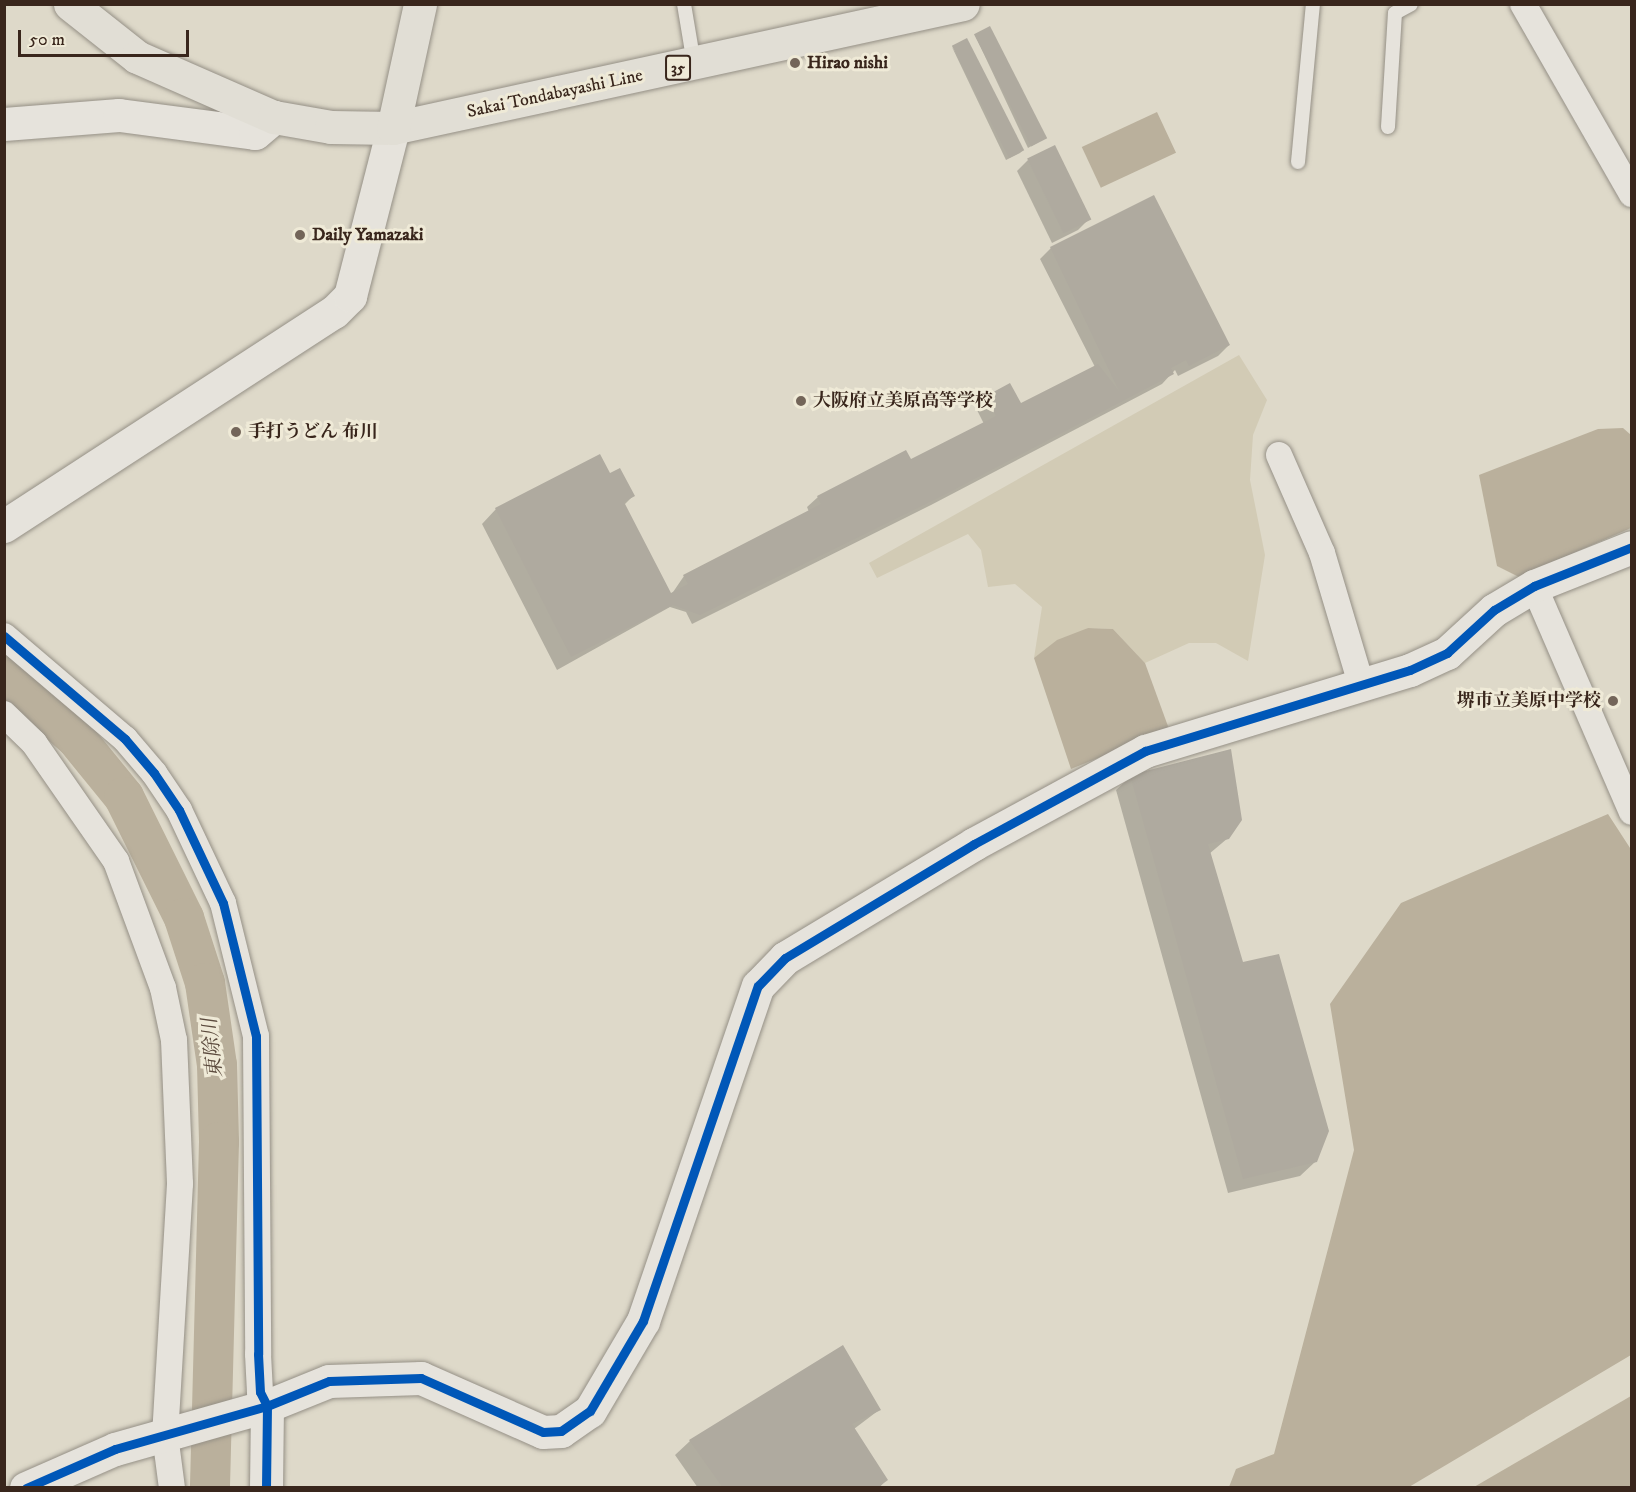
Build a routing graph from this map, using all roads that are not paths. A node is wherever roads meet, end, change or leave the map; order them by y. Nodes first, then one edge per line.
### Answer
1 (70, 4) edge
2 (420, 4) edge
3 (684, 4) edge
4 (963, 4) edge
5 (1313, 4) edge
6 (1411, 4) edge
7 (1523, 4) edge
8 (694, 64) junction
9 (274, 117) junction
10 (4, 124) edge
11 (1388, 127) dead end
12 (393, 128) junction
13 (1298, 162) dead end
14 (1632, 194) edge
15 (1279, 455) dead end
16 (4, 526) edge
17 (1632, 547) edge
18 (1534, 586) junction
19 (4, 636) edge
20 (1361, 684) junction
21 (4, 714) edge
22 (1632, 813) edge
23 (259, 1408) junction
24 (170, 1433) junction
25 (26, 1488) edge
26 (172, 1488) edge
27 (266, 1488) edge

1 - 9 main road, Sakai Tondabayashi Line / 35
2 - 12 main road
3 - 8 lane
4 - 8 main road, Sakai Tondabayashi Line / 35
5 - 13 lane
6 - 11 lane
7 - 14 street
8 - 12 main road, Sakai Tondabayashi Line / 35
9 - 10 street
9 - 12 main road, Sakai Tondabayashi Line / 35
12 - 16 street
15 - 20 street
17 - 18 street
18 - 20 street
18 - 22 street
19 - 23 street
20 - 23 street
21 - 24 street
23 - 24 street
23 - 27 street
24 - 25 street
24 - 26 street

